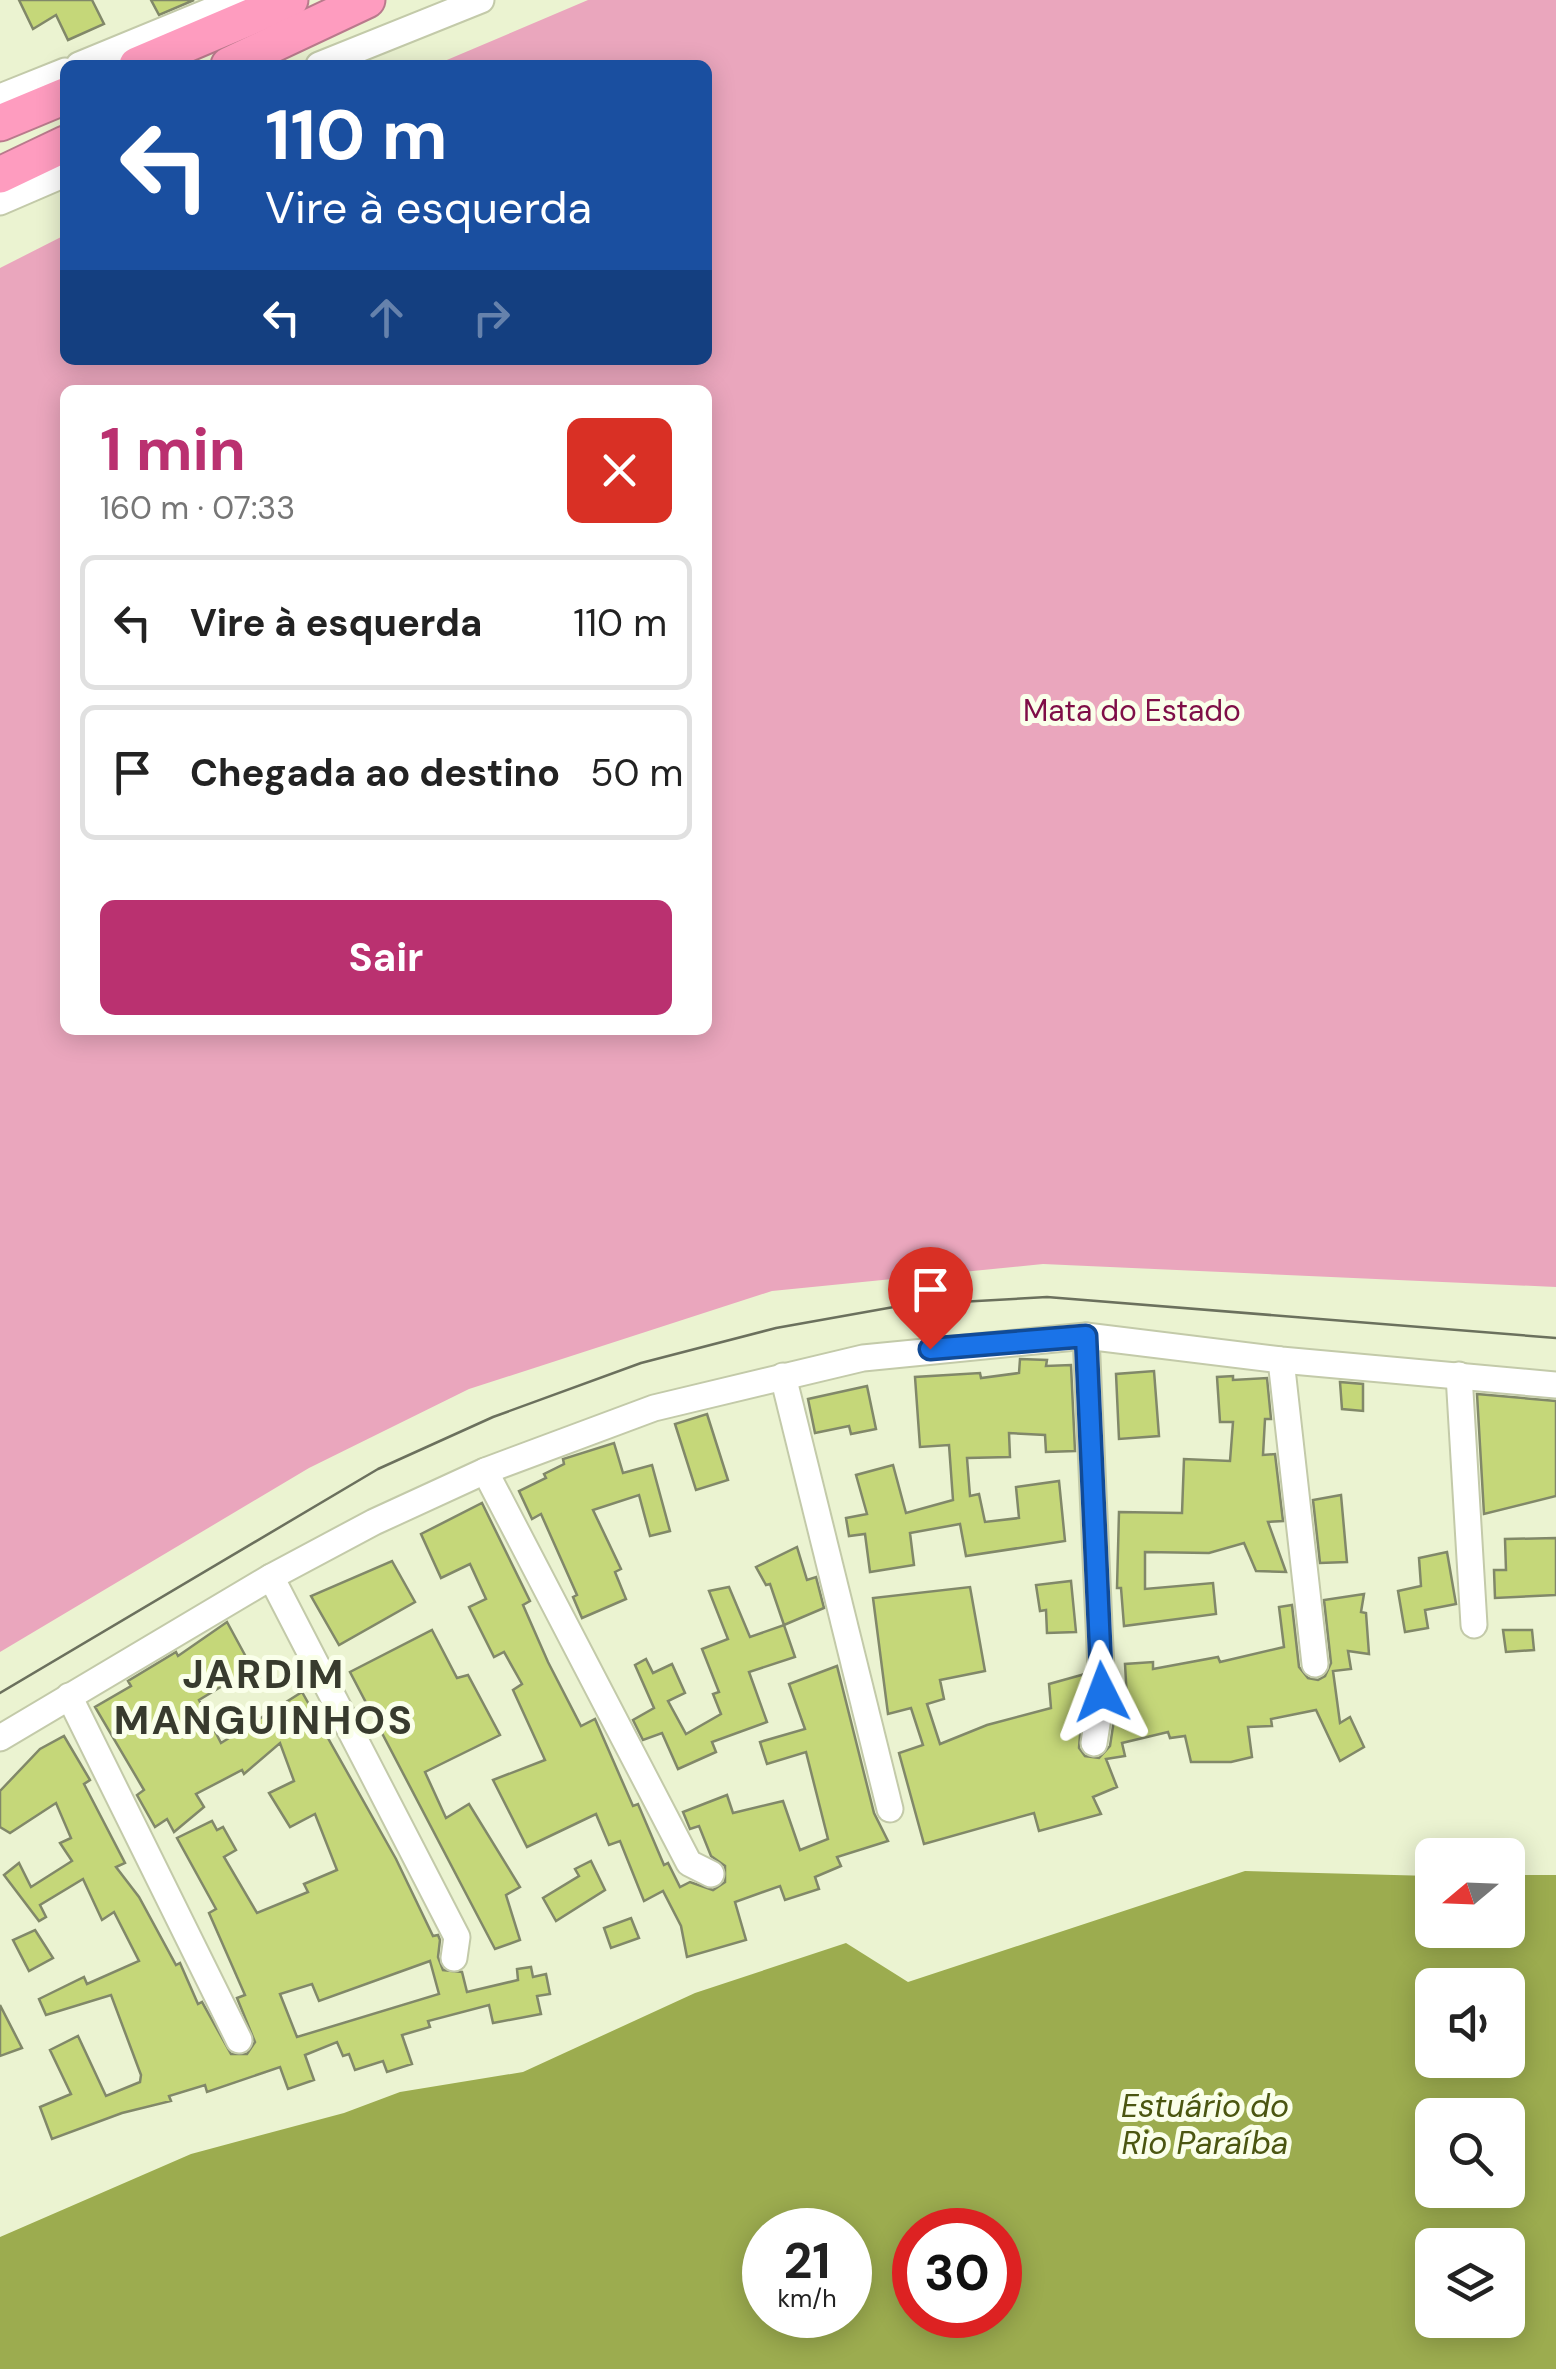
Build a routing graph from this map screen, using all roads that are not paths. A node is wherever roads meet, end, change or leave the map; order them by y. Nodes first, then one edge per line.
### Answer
1 (237, 0) edge
2 (290, 0) edge
3 (367, 0) edge
4 (482, 0) edge
5 (91, 60) edge
6 (149, 60) edge
7 (240, 60) edge
8 (332, 60) edge
9 (60, 73) edge
10 (0, 97) edge
11 (60, 98) edge
12 (0, 124) edge
13 (60, 146) edge
14 (0, 175) edge
15 (60, 176) edge
16 (0, 202) edge
17 (1086, 1336) junction
18 (1281, 1360) junction
19 (1459, 1375) junction
20 (784, 1376) junction
21 (1556, 1384) edge
22 (485, 1470) junction
23 (271, 1577) junction
24 (1474, 1626) dead end
25 (1315, 1664) dead end
26 (69, 1696) junction
27 (0, 1738) edge
28 (1094, 1743) dead end
29 (890, 1809) dead end
30 (711, 1874) dead end
31 (454, 1958) dead end
32 (238, 2040) dead end

1 - 5 street
2 - 6 highway
3 - 7 highway
4 - 8 street
9 - 10 street
11 - 12 highway
13 - 14 highway
15 - 16 street
17 - 18 street
17 - 20 street
17 - 28 street
18 - 19 street
18 - 25 street
19 - 21 street
19 - 24 street
20 - 22 street
20 - 29 street
22 - 23 street
22 - 30 street
23 - 26 street
23 - 31 street
26 - 27 street
26 - 32 street

